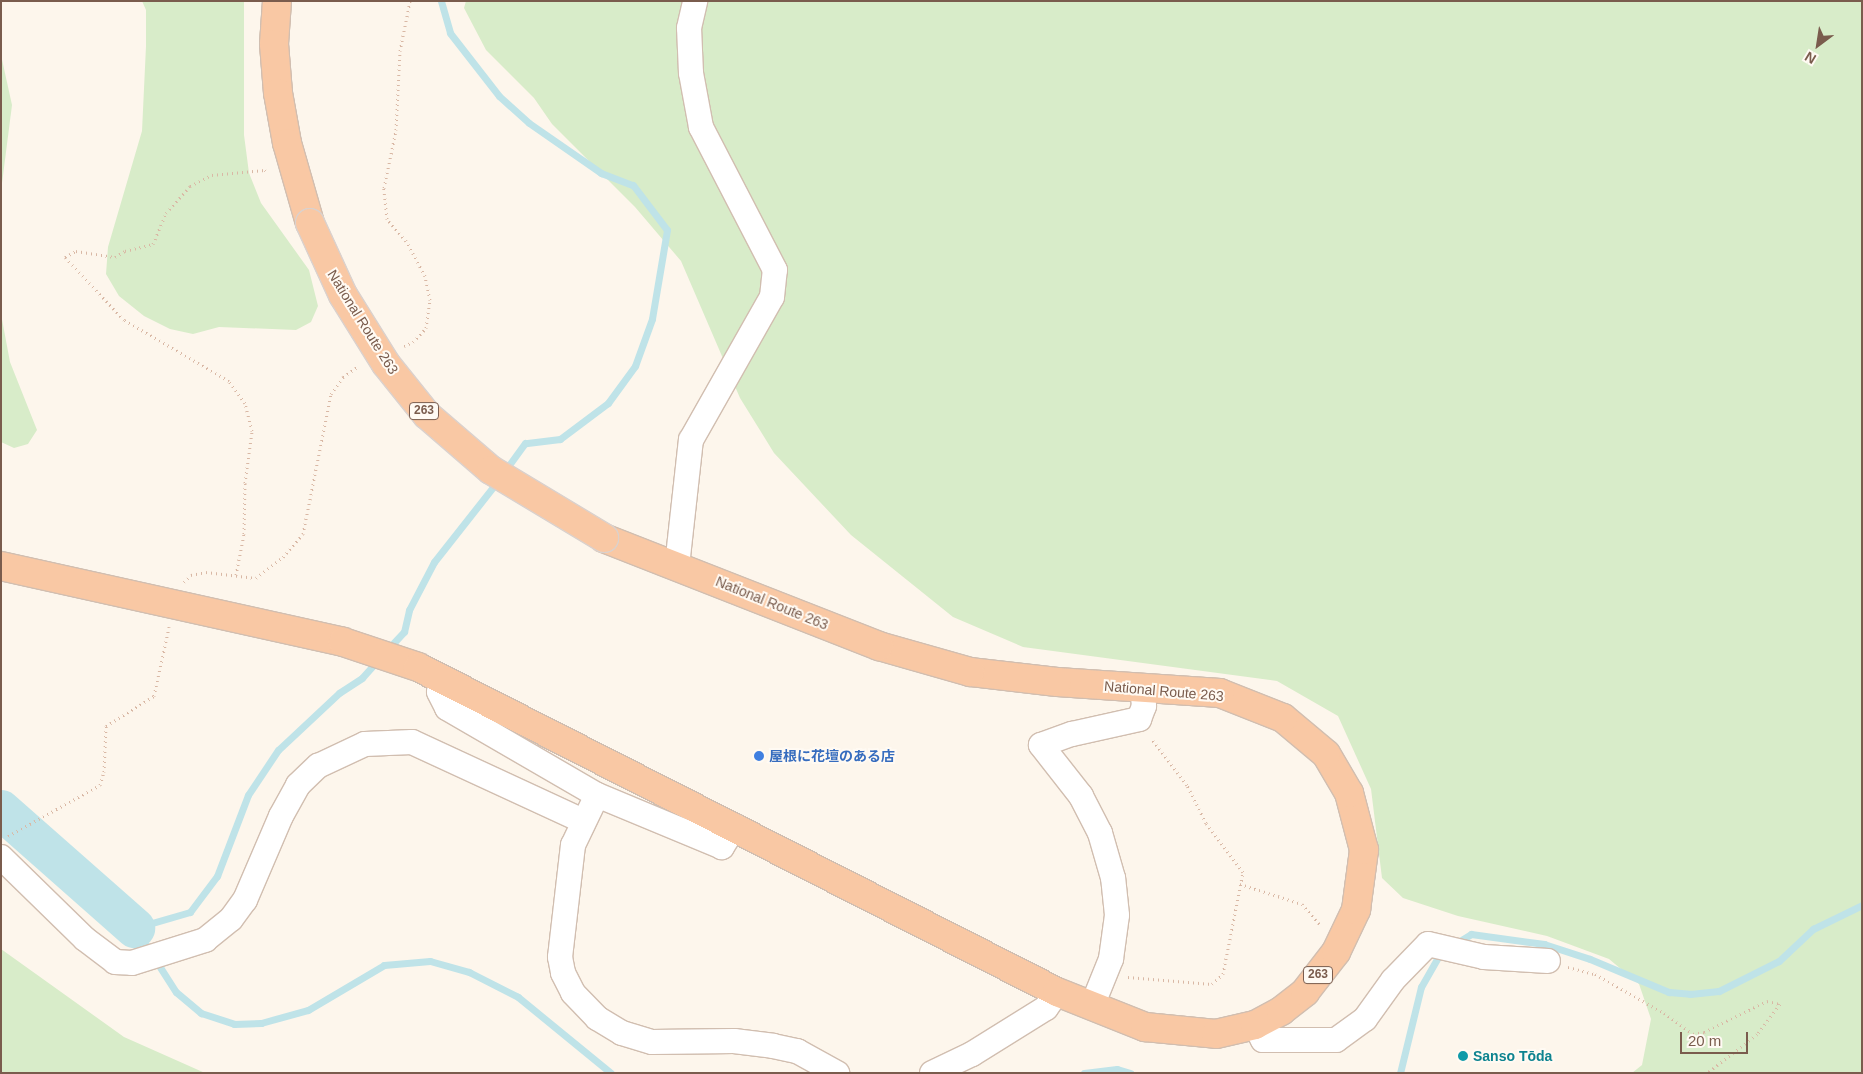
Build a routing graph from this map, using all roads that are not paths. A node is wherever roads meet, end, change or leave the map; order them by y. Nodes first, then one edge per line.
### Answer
1 (278, 1) edge
2 (695, 1) edge
3 (1, 566) edge
4 (677, 566) junction
5 (444, 680) junction
6 (1142, 688) junction
7 (597, 795) junction
8 (583, 821) junction
9 (735, 826) junction
10 (1, 857) edge
11 (1548, 961) road end
12 (1057, 992) junction
13 (1092, 1006) junction
14 (1255, 1025) junction
15 (837, 1073) edge
16 (932, 1073) edge

1 - 4 highway, National Route 263 / 263, bridge
2 - 4 street
3 - 5 highway, National Route 263 / 263
4 - 6 highway, National Route 263 / 263
5 - 7 street
5 - 9 highway, National Route 263 / 263
6 - 13 street
6 - 14 highway, National Route 263 / 263
7 - 8 street
7 - 9 street
8 - 10 street
8 - 15 street
9 - 12 highway, National Route 263 / 263
11 - 14 street
12 - 13 highway, National Route 263 / 263
12 - 16 street
13 - 14 highway, National Route 263 / 263

